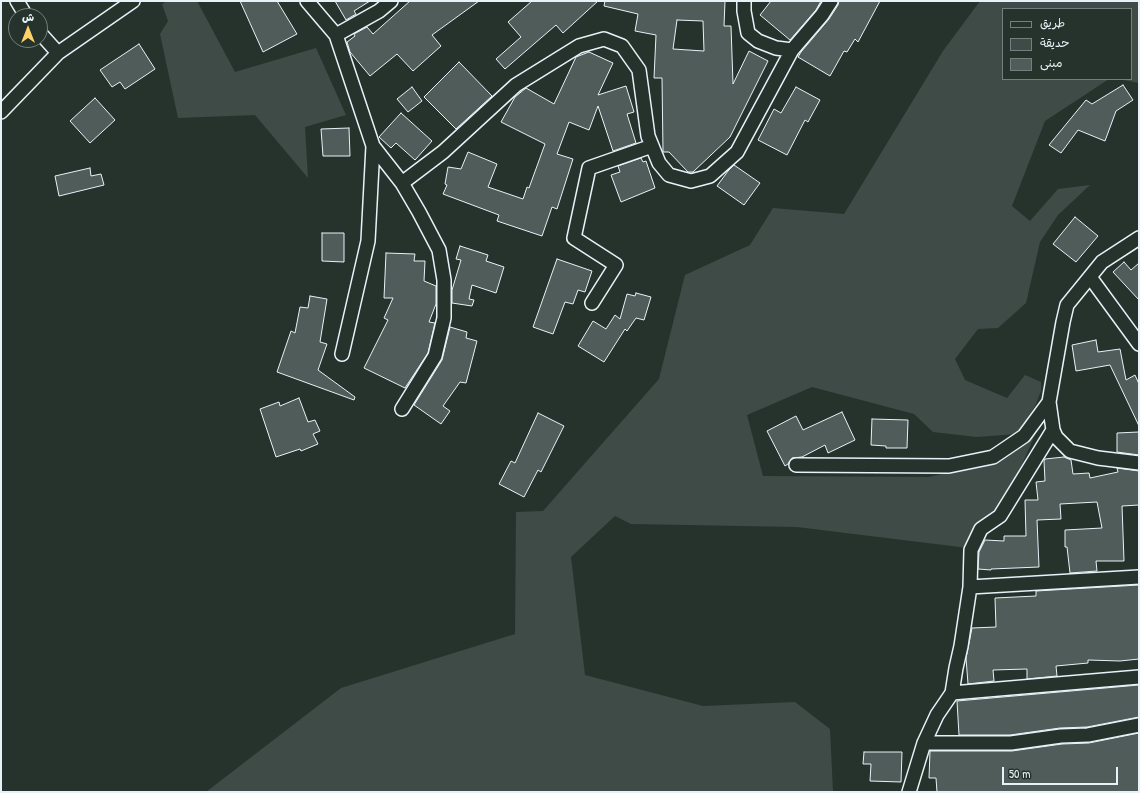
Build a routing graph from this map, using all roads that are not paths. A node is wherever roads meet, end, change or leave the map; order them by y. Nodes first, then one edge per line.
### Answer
1 (133, 1) edge
2 (307, 1) edge
3 (391, 1) edge
4 (744, 1) edge
5 (831, 1) edge
6 (336, 35) junction
7 (48, 42) edge
8 (792, 50) junction
9 (58, 53) junction
10 (1, 112) edge
11 (373, 146) junction
12 (652, 146) junction
13 (402, 183) junction
14 (1139, 238) edge
15 (1090, 277) junction
16 (592, 303) dead end
17 (1139, 344) edge
18 (342, 354) dead end
19 (1049, 402) junction
20 (402, 409) dead end
21 (1052, 430) junction
22 (1139, 463) edge
23 (796, 465) dead end
24 (1139, 577) edge
25 (970, 587) junction
26 (1139, 677) edge
27 (952, 693) junction
28 (1139, 725) edge
29 (924, 743) junction
30 (909, 792) edge

1 - 9 street
2 - 6 street
3 - 6 street
4 - 8 street
5 - 8 street
6 - 11 street
7 - 9 street
8 - 12 street
9 - 10 street
11 - 13 street
11 - 18 street
12 - 13 street
12 - 16 street
13 - 20 street
14 - 15 street
15 - 17 street
15 - 19 street
19 - 21 street
19 - 23 street
21 - 22 street
21 - 25 street
24 - 25 street
25 - 27 street
26 - 27 street
27 - 29 street
28 - 29 street
29 - 30 street

